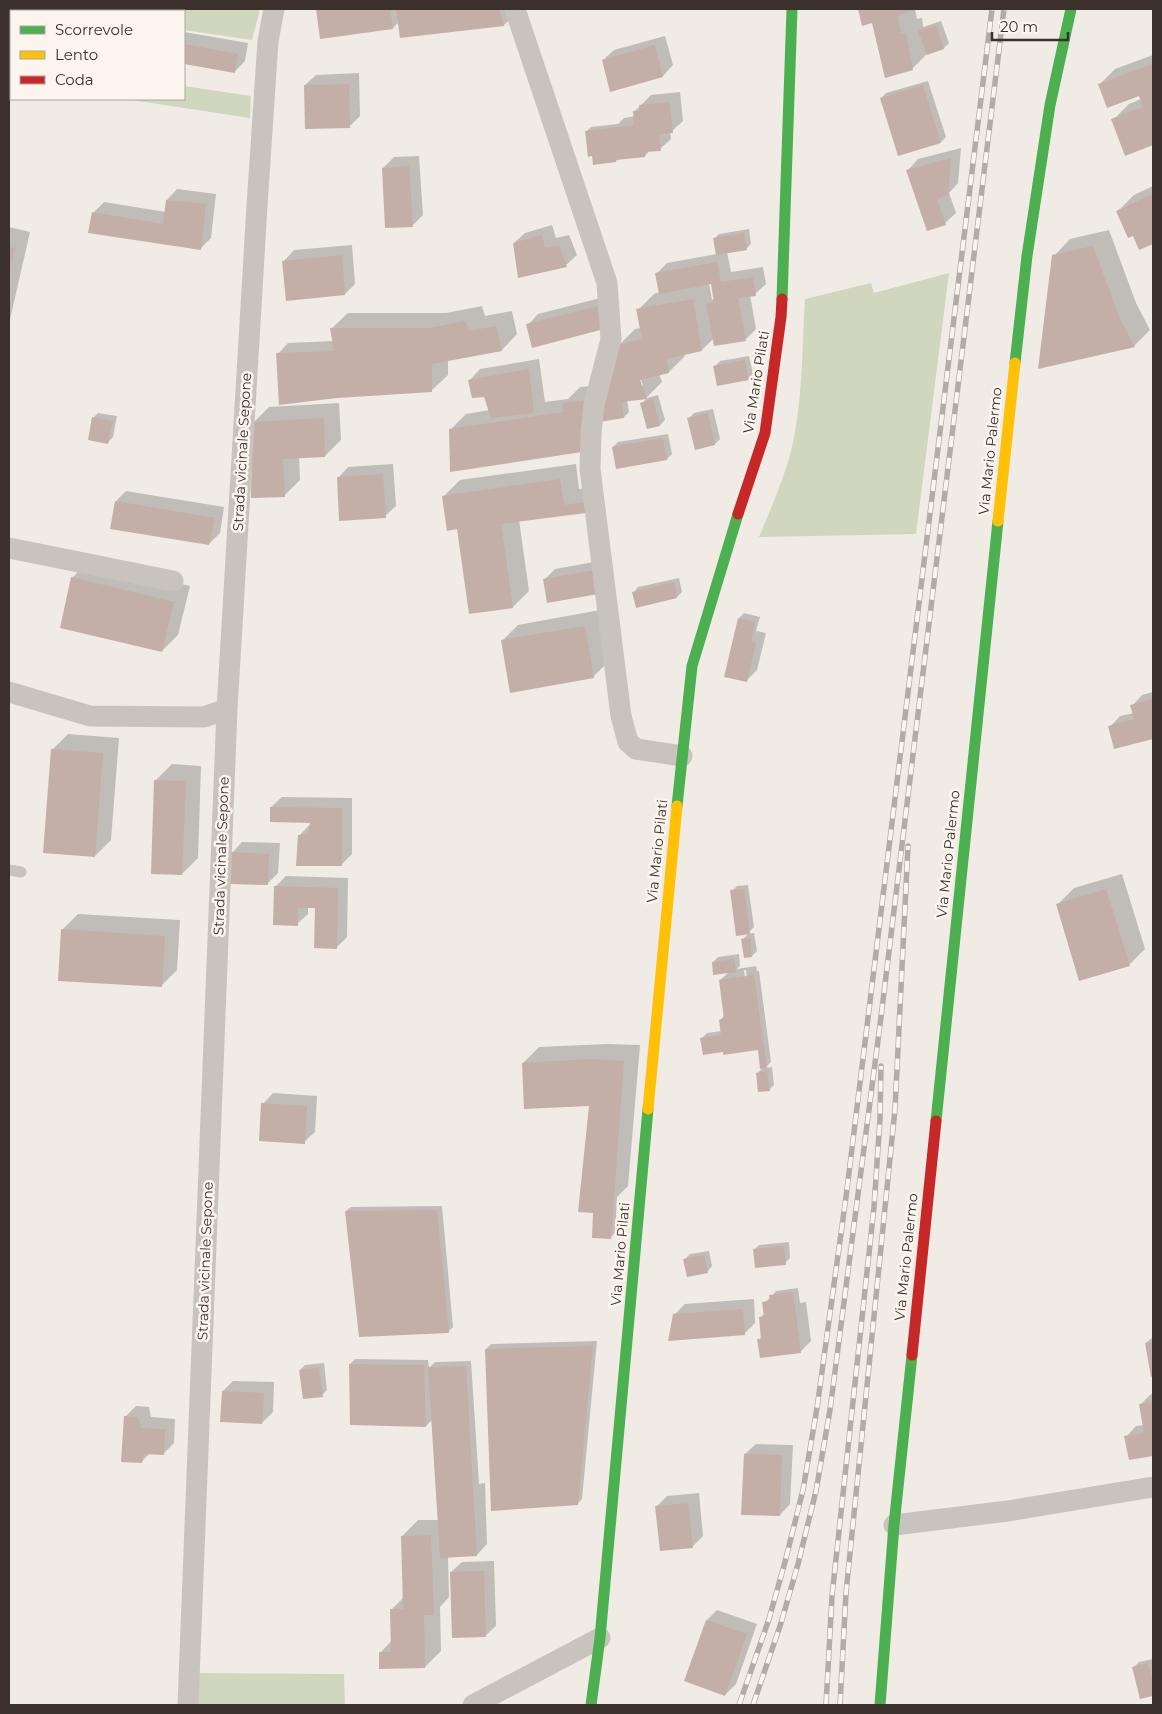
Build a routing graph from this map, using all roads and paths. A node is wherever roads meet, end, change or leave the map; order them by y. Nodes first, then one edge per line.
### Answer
1 (274, 9) edge
2 (515, 9) edge
3 (792, 9) edge
4 (1071, 9) edge
5 (9, 548) edge
6 (173, 581) dead end
7 (9, 692) edge
8 (227, 709) junction
9 (682, 756) junction
10 (9, 870) edge
11 (22, 872) dead end
12 (1153, 1487) edge
13 (894, 1525) junction
14 (600, 1638) junction
15 (188, 1705) edge
16 (473, 1705) edge
17 (591, 1705) edge
18 (880, 1705) edge

1 - 8 street, Strada vicinale Sepone
2 - 9 street
3 - 9 street, Via Mario Pilati
4 - 13 street, Via Mario Palermo
5 - 6 street
7 - 8 street
8 - 15 street, Strada vicinale Sepone
9 - 14 street, Via Mario Pilati
10 - 11 lane
12 - 13 street
13 - 18 street, Via Mario Palermo
14 - 16 street
14 - 17 street, Via Mario Pilati

